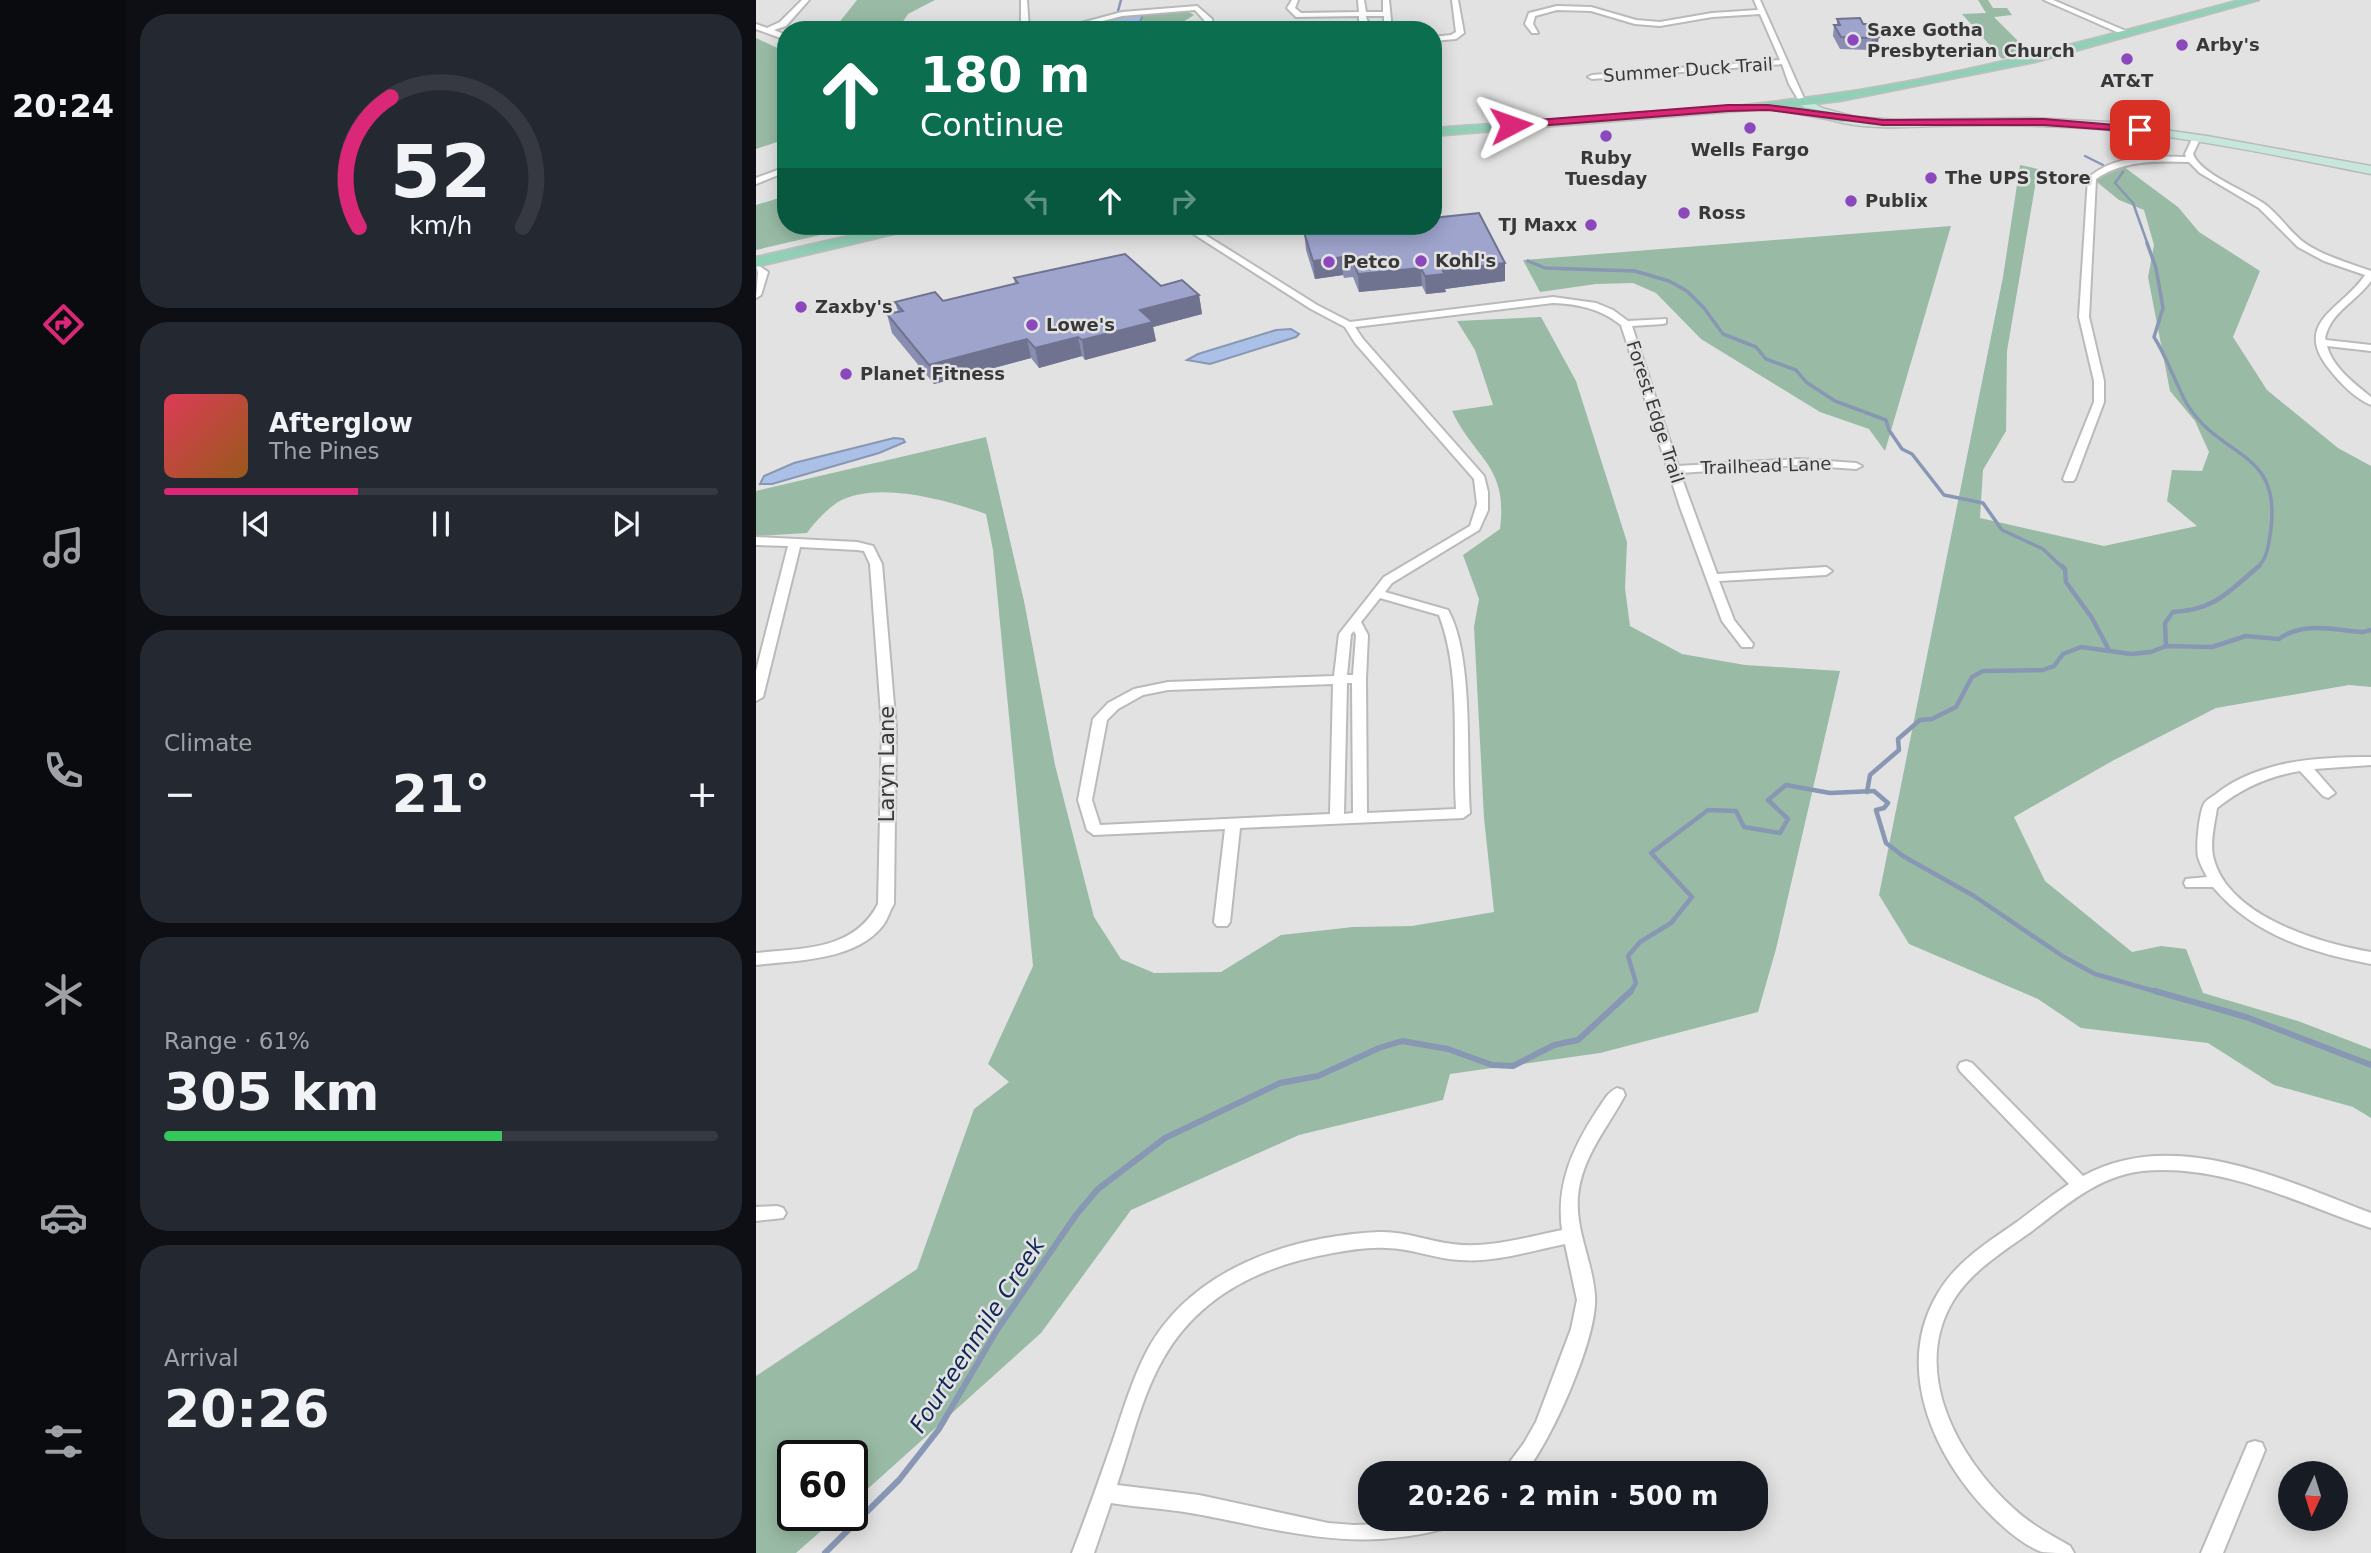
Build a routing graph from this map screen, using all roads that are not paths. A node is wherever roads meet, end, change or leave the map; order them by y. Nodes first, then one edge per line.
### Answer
1 (806, 0) edge
2 (1024, 0) edge
3 (1295, 0) edge
4 (1361, 0) edge
5 (1387, 0) edge
6 (1455, 0) edge
7 (1756, 0) edge
8 (2047, 0) edge
9 (2253, 0) edge
10 (1195, 4) edge
11 (1713, 7) dead end
12 (1763, 12) junction
13 (1361, 14) junction
14 (1388, 14) junction
15 (1724, 14) junction
16 (786, 21) edge
17 (1023, 21) edge
18 (1094, 21) edge
19 (1208, 21) edge
20 (1363, 21) edge
21 (1388, 21) edge
22 (756, 26) edge
23 (777, 26) edge
24 (766, 30) junction
25 (1535, 31) dead end
26 (2134, 32) junction
27 (777, 34) edge
28 (1442, 38) edge
29 (1785, 62) junction
30 (1592, 77) dead end
31 (1857, 94) junction
32 (1807, 99) junction
33 (1732, 108) junction
34 (1846, 118) junction
35 (1442, 131) edge
36 (2196, 139) junction
37 (2191, 160) junction
38 (2371, 170) edge
39 (777, 173) edge
40 (756, 181) edge
41 (874, 235) edge
42 (1199, 235) edge
43 (756, 264) edge
44 (2371, 274) edge
45 (756, 295) edge
46 (1663, 321) dead end
47 (1626, 324) junction
48 (1349, 326) junction
49 (2320, 342) junction
50 (2371, 348) edge
51 (2371, 402) edge
52 (1856, 466) dead end
53 (1675, 470) junction
54 (2070, 479) dead end
55 (756, 541) edge
56 (795, 542) junction
57 (1826, 571) dead end
58 (1714, 578) junction
59 (1377, 593) junction
60 (1354, 623) junction
61 (1747, 644) dead end
62 (1359, 679) junction
63 (1340, 681) junction
64 (756, 697) edge
65 (2371, 761) edge
66 (2304, 766) junction
67 (2328, 793) dead end
68 (1360, 818) junction
69 (1337, 820) junction
70 (1233, 823) junction
71 (2216, 882) junction
72 (2191, 883) dead end
73 (1222, 922) dead end
74 (2371, 958) edge
75 (756, 959) edge
76 (1966, 1067) dead end
77 (1617, 1095) dead end
78 (2081, 1185) junction
79 (776, 1213) dead end
80 (756, 1214) edge
81 (2371, 1221) edge
82 (1572, 1235) junction
83 (2255, 1450) dead end
84 (1521, 1461) edge
85 (1105, 1493) junction
86 (1413, 1531) edge
87 (1083, 1553) edge
88 (2063, 1553) edge
89 (2212, 1553) edge

1 - 16 street
2 - 17 street
3 - 13 street
4 - 13 street
5 - 14 street
6 - 28 street
7 - 12 street
8 - 26 street
9 - 26 main road
10 - 18 street
10 - 19 street
11 - 15 street
12 - 15 street
12 - 29 street
13 - 14 street
13 - 20 street
14 - 21 street
15 - 25 street
22 - 24 street
23 - 24 street
24 - 27 street
26 - 31 main road
29 - 30 street, Summer Duck Trail
29 - 32 street
31 - 32 main road
31 - 34 main road
32 - 33 main road
32 - 34 street
33 - 34 main road
33 - 35 main road
34 - 36 street
36 - 37 street
36 - 38 street
37 - 44 street
37 - 54 street
39 - 40 street
41 - 43 main road
42 - 48 street
43 - 45 street
44 - 49 street
46 - 47 street
47 - 48 street, Forest Edge Trail
47 - 53 street, Forest Edge Trail
48 - 59 street
49 - 50 street
49 - 51 street
52 - 53 street, Trailhead Lane
53 - 58 street, Forest Edge Trail
55 - 56 street, Laryn Lane
56 - 64 street
56 - 75 street, Laryn Lane
57 - 58 street
58 - 61 street, Forest Edge Trail
59 - 60 street
59 - 68 street
60 - 62 street
60 - 63 street
62 - 63 street
62 - 68 street
63 - 69 street
63 - 70 street
65 - 66 street
66 - 67 street
66 - 71 street
68 - 69 street
69 - 70 street
70 - 73 street
71 - 72 street
71 - 74 street
76 - 78 street
77 - 82 street
78 - 81 street
78 - 88 street
79 - 80 street
82 - 84 street
82 - 85 street
83 - 89 street
85 - 86 street
85 - 87 street

